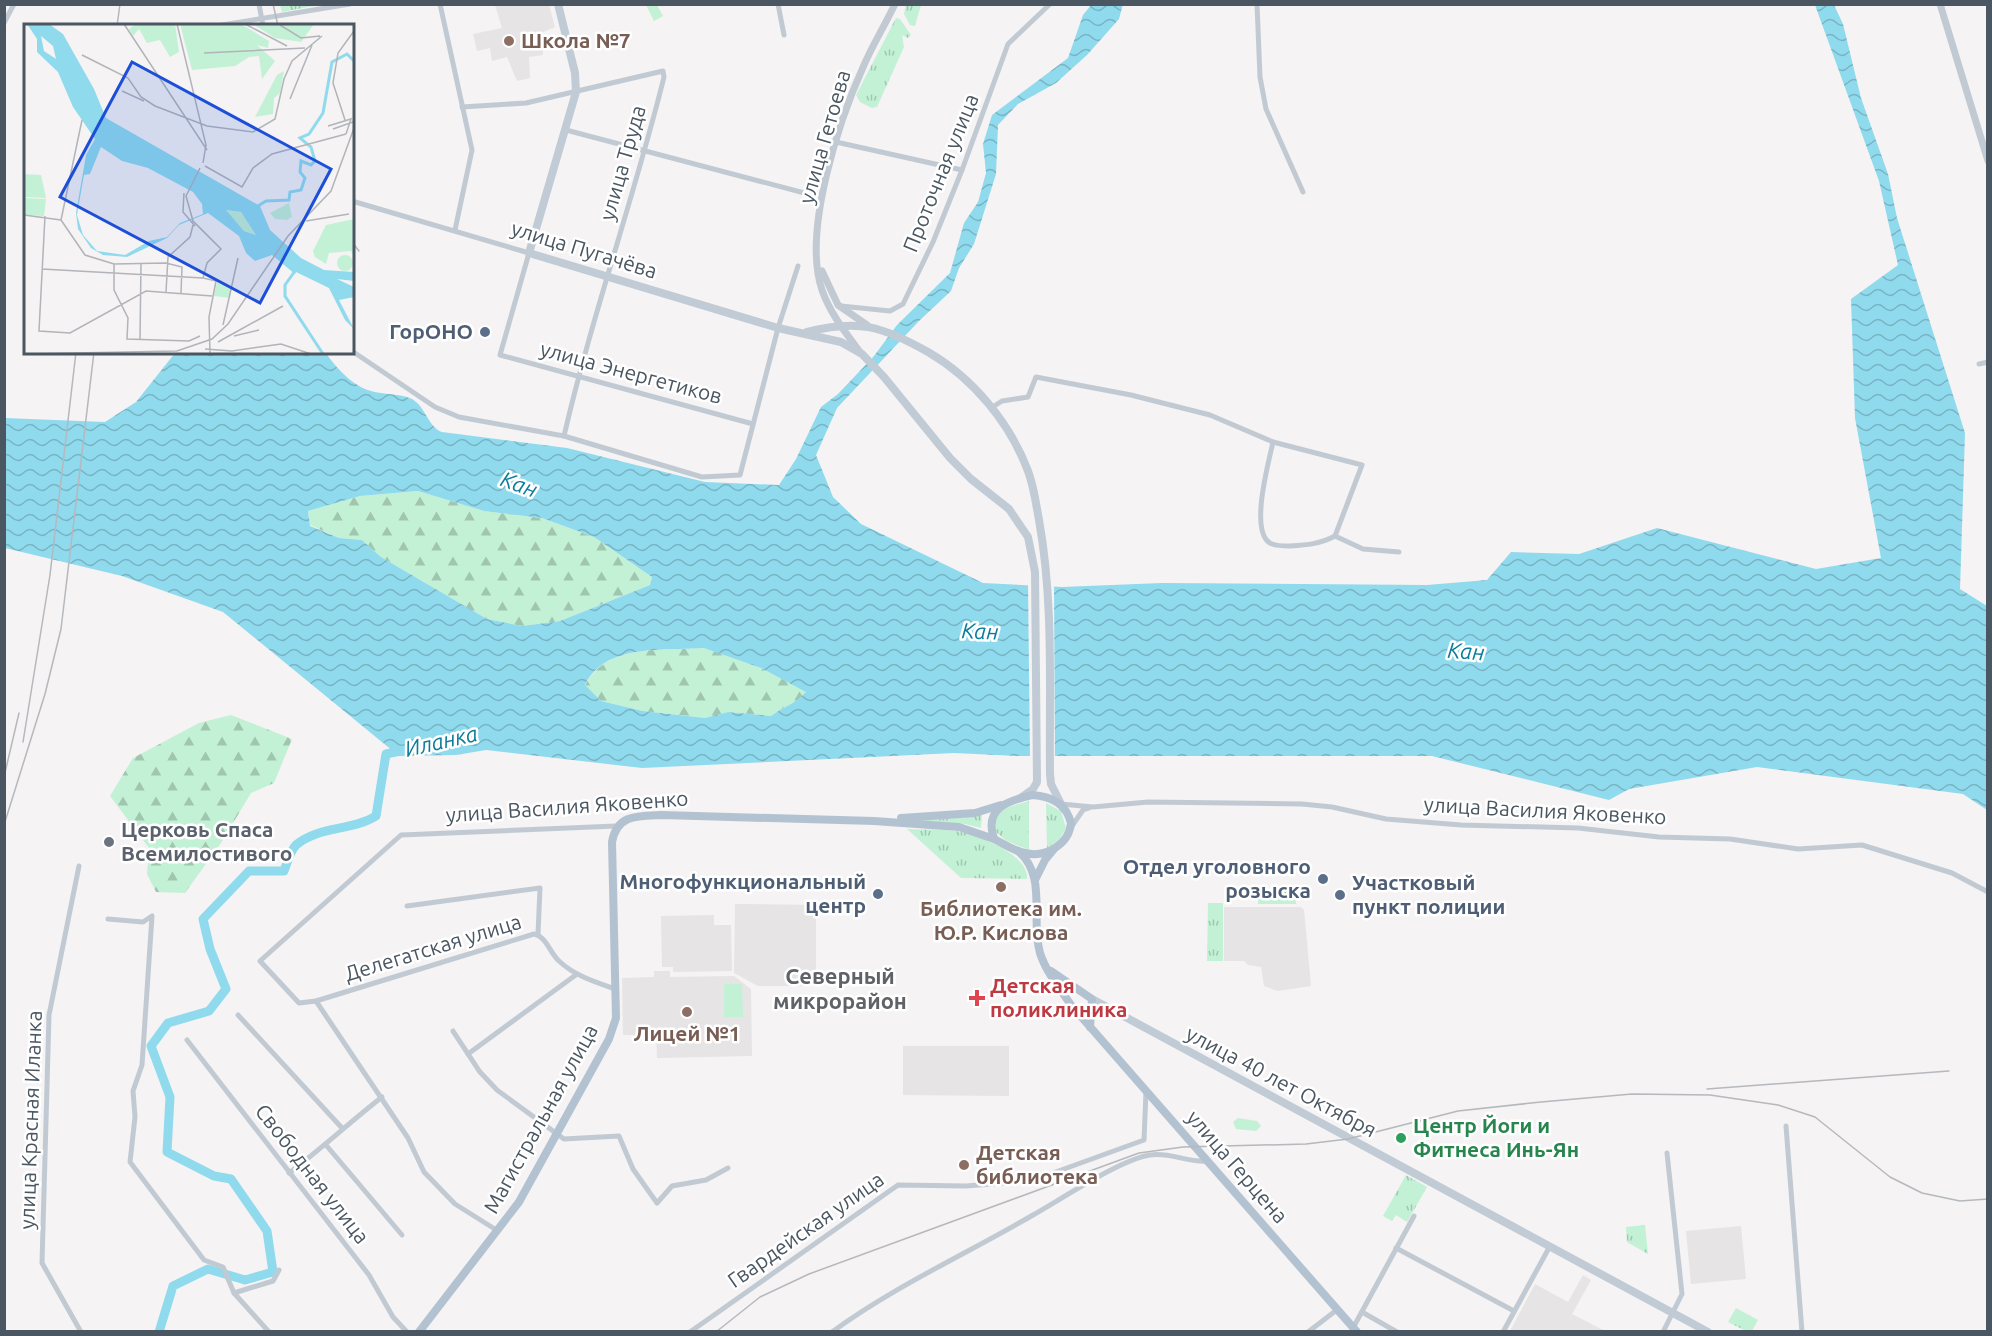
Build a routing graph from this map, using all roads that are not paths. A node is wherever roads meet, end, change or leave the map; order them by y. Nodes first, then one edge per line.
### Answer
1 (14, 4) edge
2 (259, 4) edge
3 (350, 4) edge
4 (440, 4) edge
5 (558, 4) edge
6 (778, 4) edge
7 (895, 4) edge
8 (1050, 4) edge
9 (1257, 4) edge
10 (1940, 4) edge
11 (262, 22) edge
12 (4, 23) edge
13 (239, 24) edge
14 (784, 35) dead end
15 (576, 92) junction
16 (462, 107) junction
17 (566, 130) junction
18 (836, 142) junction
19 (645, 151) junction
20 (1988, 162) edge
21 (962, 170) junction
22 (1303, 192) dead end
23 (812, 195) dead end
24 (354, 202) edge
25 (455, 230) junction
26 (816, 251) junction
27 (530, 253) junction
28 (798, 266) dead end
29 (608, 276) junction
30 (840, 306) junction
31 (838, 324) junction
32 (867, 325) junction
33 (778, 328) junction
34 (805, 332) junction
35 (354, 352) edge
36 (862, 354) junction
37 (1988, 362) edge
38 (1979, 364) dead end
39 (578, 376) junction
40 (991, 408) junction
41 (753, 424) junction
42 (564, 436) junction
43 (1273, 442) junction
44 (1335, 536) junction
45 (1399, 552) dead end
46 (1020, 798) junction
47 (1010, 803) junction
48 (1061, 804) junction
49 (1093, 807) junction
50 (874, 821) junction
51 (616, 826) junction
52 (1070, 830) junction
53 (994, 839) junction
54 (1054, 849) junction
55 (1018, 851) junction
56 (79, 866) dead end
57 (1035, 880) junction
58 (1988, 892) edge
59 (407, 906) dead end
60 (108, 920) dead end
61 (538, 934) junction
62 (1046, 967) junction
63 (577, 974) junction
64 (615, 989) junction
65 (1092, 999) junction
66 (315, 1001) junction
67 (238, 1015) dead end
68 (1090, 1027) junction
69 (453, 1031) dead end
70 (187, 1040) dead end
71 (468, 1054) junction
72 (1146, 1090) junction
73 (382, 1097) junction
74 (1786, 1126) dead end
75 (342, 1128) junction
76 (557, 1134) junction
77 (326, 1145) junction
78 (1666, 1153) dead end
79 (1208, 1161) junction
80 (728, 1168) dead end
81 (289, 1173) junction
82 (1414, 1216) dead end
83 (498, 1231) junction
84 (402, 1235) dead end
85 (1550, 1246) junction
86 (1396, 1248) junction
87 (279, 1270) dead end
88 (234, 1293) junction
89 (1338, 1309) junction
90 (1514, 1311) junction
91 (1362, 1312) junction
92 (1673, 1313) junction
93 (1355, 1330) edge
94 (81, 1332) edge
95 (269, 1332) edge
96 (407, 1332) edge
97 (419, 1332) edge
98 (690, 1332) edge
99 (832, 1332) edge
100 (1308, 1332) edge
101 (1397, 1332) edge
102 (1503, 1332) edge
103 (1663, 1332) edge
104 (1708, 1332) edge
105 (1802, 1332) edge

1 - 12 street
2 - 11 street
3 - 11 street
4 - 16 street
5 - 15 main road
6 - 14 street
7 - 18 street, улица Гетоева
8 - 21 street, Проточная улица
9 - 22 street
10 - 20 street
11 - 13 street
15 - 16 street
15 - 17 main road
15 - 19 street, улица Труда
16 - 25 street
17 - 19 street
17 - 27 main road
18 - 21 street
18 - 26 street, улица Гетоева
19 - 23 street
19 - 29 street, улица Труда
21 - 30 street, Проточная улица
24 - 25 street, улица Пугачёва
25 - 27 street, улица Пугачёва
26 - 30 street
26 - 31 street
27 - 29 main road, улица Пугачёва
27 - 39 street, улица Энергетиков
28 - 33 street
29 - 33 main road, улица Пугачёва
29 - 39 street, улица Труда
30 - 32 street
31 - 32 main road
31 - 34 main road
31 - 36 street
32 - 40 main road
33 - 34 main road, улица Пугачёва
33 - 41 street
34 - 36 main road
35 - 42 street
36 - 46 main road
37 - 38 street
39 - 41 street, улица Энергетиков
39 - 42 street, улица Труда
40 - 43 street
40 - 48 main road
41 - 42 street
43 - 44 street
43 - 44 street
44 - 45 street
46 - 47 main road
46 - 48 main road
47 - 50 main road
47 - 53 main road
48 - 49 street, улица Василия Яковенко
48 - 52 main road
49 - 52 street
49 - 58 street, улица Василия Яковенко
50 - 51 main road, улица Василия Яковенко
50 - 53 main road, улица Василия Яковенко
51 - 64 main road, Магистральная улица
51 - 66 street, улица Василия Яковенко
52 - 54 main road
53 - 55 main road
54 - 55 main road
54 - 57 main road
55 - 57 main road
56 - 94 street, улица Красная Иланка
57 - 62 main road, улица Герцена
59 - 61 street
60 - 88 street
61 - 63 street, Делегатская улица
61 - 66 street, Делегатская улица
62 - 65 main road
62 - 68 main road, улица Герцена
63 - 64 street, Делегатская улица
63 - 71 street
64 - 76 main road, Магистральная улица
65 - 68 main road
65 - 85 main road, улица 40 лет Октября
66 - 73 street
67 - 75 street
68 - 72 main road, улица Герцена
69 - 71 street
70 - 81 street, Свободная улица
71 - 76 street
72 - 79 main road, улица Герцена
72 - 98 street, Гвардейская улица
73 - 75 street
73 - 83 street
74 - 105 street
75 - 77 street
76 - 80 street
76 - 83 main road, Магистральная улица
77 - 81 street
77 - 84 street
78 - 92 street
79 - 89 main road, улица Герцена
79 - 99 street
81 - 96 street, Свободная улица
82 - 86 street
83 - 97 main road, Магистральная улица
85 - 90 street
85 - 92 main road, улица 40 лет Октября
86 - 90 street
86 - 91 street
87 - 88 street
88 - 95 street
89 - 93 main road, улица Герцена
89 - 100 street
90 - 102 street
91 - 93 street
91 - 101 street
92 - 103 street
92 - 104 main road, улица 40 лет Октября

